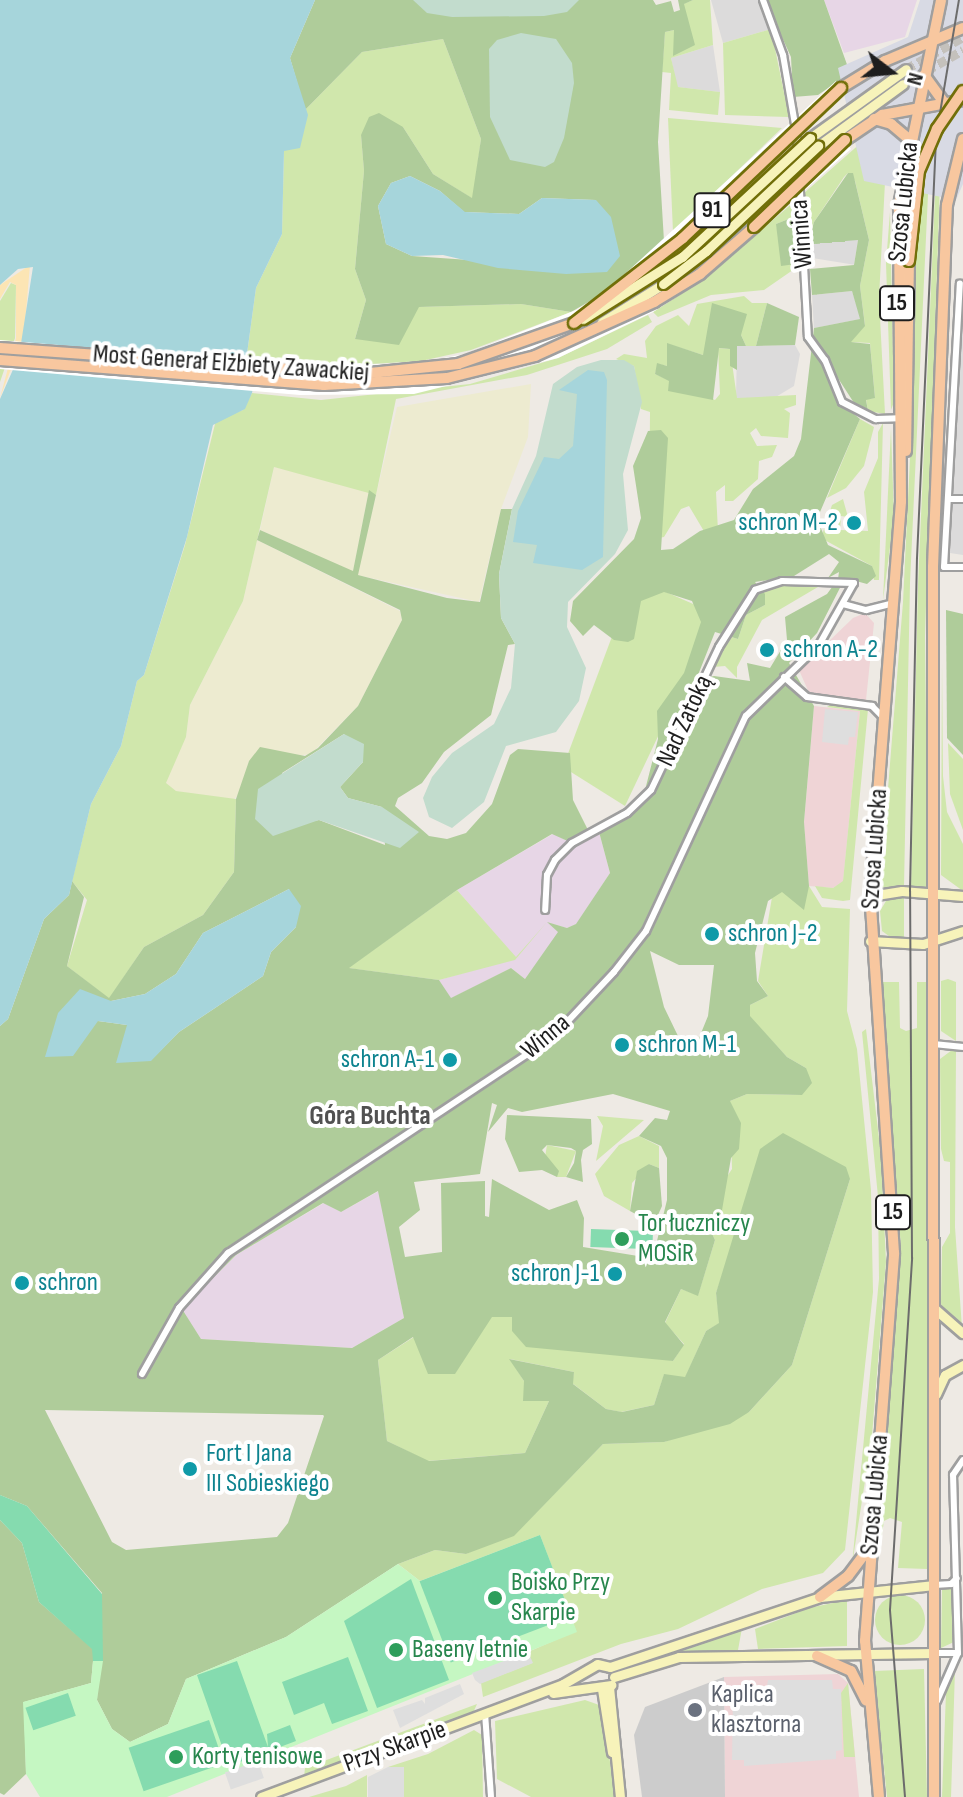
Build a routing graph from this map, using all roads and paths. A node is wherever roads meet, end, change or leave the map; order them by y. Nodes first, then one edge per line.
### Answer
1 (763, 0) edge
2 (941, 0) edge
3 (963, 28) edge
4 (932, 39) junction
5 (906, 69) tunnel mouth
6 (924, 75) junction
7 (903, 84) tunnel mouth
8 (963, 91) edge
9 (963, 100) edge
10 (944, 103) junction
11 (917, 107) junction
12 (874, 119) junction
13 (963, 139) edge
14 (910, 140) junction
15 (959, 156) edge
16 (944, 283) junction
17 (961, 283) edge
18 (574, 323) junction
19 (575, 339) junction
20 (0, 348) edge
21 (0, 360) edge
22 (899, 418) junction
23 (948, 499) junction
24 (963, 499) edge
25 (901, 501) junction
26 (938, 567) junction
27 (963, 567) edge
28 (854, 583) joint
29 (897, 601) junction
30 (843, 604) junction
31 (784, 677) junction
32 (886, 720) junction
33 (935, 894) junction
34 (870, 896) junction
35 (963, 896) edge
36 (545, 910) dead end
37 (963, 931) edge
38 (870, 941) junction
39 (935, 941) junction
40 (934, 1044) junction
41 (963, 1047) edge
42 (935, 1309) junction
43 (963, 1333) edge
44 (963, 1365) edge
45 (142, 1374) dead end
46 (936, 1394) junction
47 (963, 1460) edge
48 (870, 1546) junction
49 (958, 1575) junction
50 (934, 1585) junction
51 (867, 1591) junction
52 (820, 1597) junction
53 (958, 1653) junction
54 (865, 1654) junction
55 (817, 1656) junction
56 (934, 1657) junction
57 (610, 1667) junction
58 (589, 1673) junction
59 (609, 1685) junction
60 (530, 1697) junction
61 (934, 1708) junction
62 (485, 1713) junction
63 (870, 1713) junction
64 (261, 1797) edge
65 (491, 1797) edge
66 (620, 1797) edge
67 (879, 1797) edge
68 (934, 1797) edge

1 - 22 street, Winnica
2 - 4 main road, 15
3 - 4 main road, 91
4 - 6 main road, 15
4 - 18 main road, Most Generał Elżbiety Zawackiej / 91, bridge
5 - 18 street, bridge
6 - 10 main road
6 - 11 main road, 15
7 - 19 street, bridge
8 - 25 main road, bridge
9 - 10 main road, 91
10 - 11 main road, 91
11 - 12 main road, 91
11 - 14 main road, Szosa Lubicka / 15
12 - 14 main road
12 - 19 main road, Most Generał Elżbiety Zawackiej / 91, bridge
13 - 15 main road, Szosa Lubicka / 15
14 - 22 main road, Szosa Lubicka / 15
15 - 16 main road, Szosa Lubicka / 15
16 - 17 street
16 - 26 main road, Szosa Lubicka / 15
17 - 23 street
18 - 20 main road, Most Generał Elżbiety Zawackiej / 91
19 - 21 main road, Most Generał Elżbiety Zawackiej / 91
22 - 25 main road, Szosa Lubicka / 15
23 - 24 street
23 - 26 street
25 - 29 main road, Szosa Lubicka / 15
26 - 27 street
26 - 33 main road, Szosa Lubicka / 15
28 - 30 street, Winna
28 - 36 street, Nad Zatoką
29 - 30 street
29 - 32 main road, Szosa Lubicka / 15
30 - 31 street, Winna
31 - 32 street
31 - 45 street, Winna
32 - 34 main road, Szosa Lubicka / 15
33 - 34 street
33 - 35 street
33 - 39 main road, Szosa Lubicka / 15
34 - 38 main road, Szosa Lubicka / 15
37 - 39 street
38 - 39 street
38 - 48 main road, Szosa Lubicka / 15
39 - 40 main road, Szosa Lubicka / 15
40 - 41 street
40 - 42 main road, Szosa Lubicka / 15
42 - 43 street
42 - 46 main road, Szosa Lubicka / 15
44 - 46 street
46 - 50 main road, Szosa Lubicka / 15
47 - 49 street
48 - 51 main road, Szosa Lubicka / 15
48 - 52 main road
49 - 50 street
49 - 53 street
50 - 51 street
50 - 56 main road, 15
51 - 52 street
51 - 54 main road, 15
52 - 57 street
53 - 56 street
53 - 61 street
54 - 55 street, Przy Skarpie
54 - 56 street, Przy Skarpie
54 - 63 main road, 15
55 - 59 street, Przy Skarpie
55 - 63 main road
56 - 61 main road, 15
57 - 58 street, Przy Skarpie
57 - 59 street
58 - 59 street
58 - 60 street, Przy Skarpie
59 - 60 street, Przy Skarpie
59 - 66 street
60 - 62 street, Przy Skarpie
61 - 68 main road, 15
62 - 64 street, Przy Skarpie
62 - 65 street
63 - 67 main road, 15

